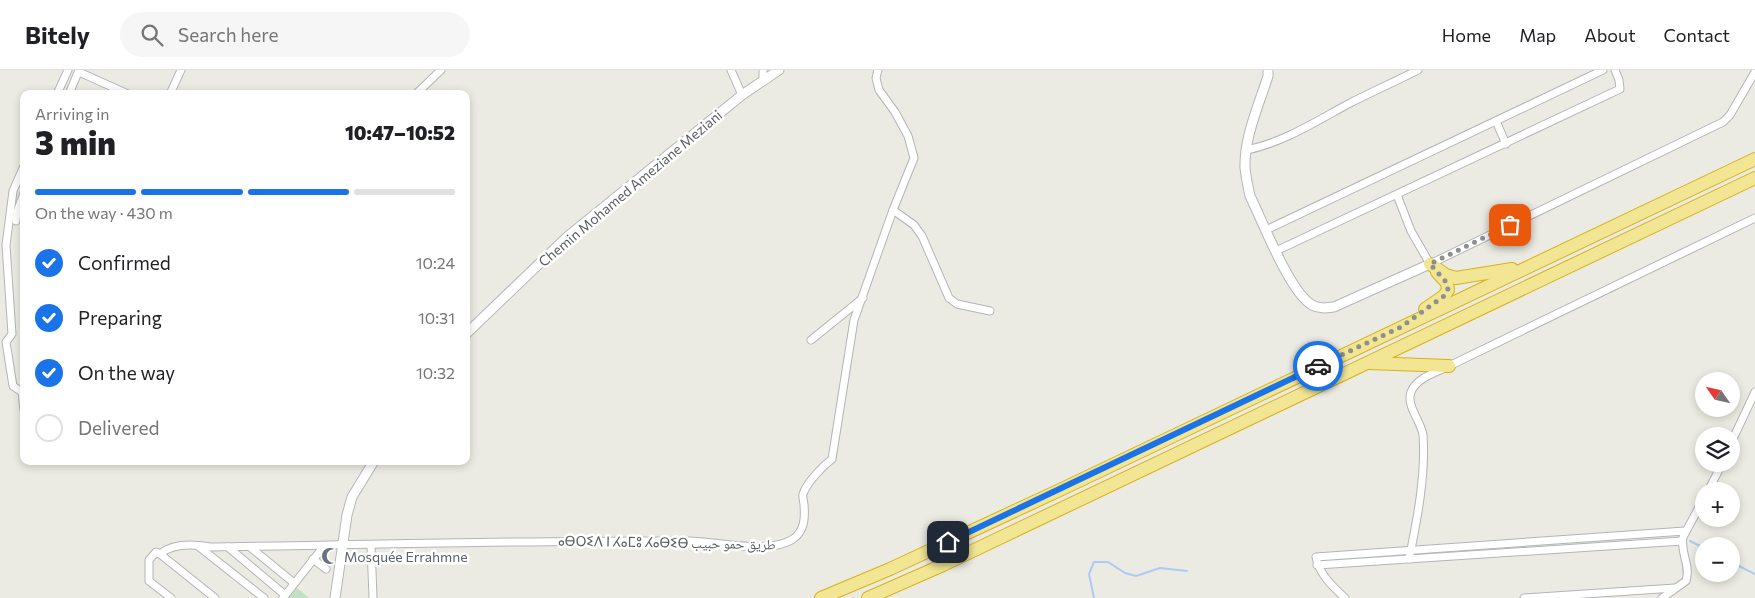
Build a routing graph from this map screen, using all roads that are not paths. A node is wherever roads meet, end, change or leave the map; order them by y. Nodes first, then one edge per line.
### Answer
1 (68, 70) edge
2 (181, 70) edge
3 (441, 70) edge
4 (731, 70) edge
5 (763, 70) edge
6 (779, 70) edge
7 (878, 70) edge
8 (1268, 70) edge
9 (1418, 70) edge
10 (1603, 70) edge
11 (1615, 70) edge
12 (79, 71) edge
13 (1755, 72) edge
14 (763, 80) junction
15 (59, 90) edge
16 (71, 90) edge
17 (119, 90) edge
18 (172, 90) edge
19 (420, 90) edge
20 (742, 95) junction
21 (1496, 121) junction
22 (1506, 144) junction
23 (1247, 150) junction
24 (1755, 159) edge
25 (20, 175) edge
26 (1755, 178) edge
27 (1397, 195) junction
28 (20, 204) edge
29 (893, 210) junction
30 (1755, 218) edge
31 (13, 220) junction
32 (20, 223) edge
33 (1266, 230) junction
34 (1276, 251) junction
35 (1430, 264) junction
36 (1532, 265) junction
37 (863, 298) junction
38 (990, 310) dead end
39 (1401, 327) junction
40 (470, 330) edge
41 (811, 340) dead end
42 (1367, 363) junction
43 (1448, 366) junction
44 (20, 391) edge
45 (1755, 392) edge
46 (1739, 427) edge
47 (372, 465) edge
48 (1695, 514) edge
49 (1685, 531) junction
50 (1682, 541) junction
51 (195, 545) junction
52 (371, 545) junction
53 (324, 546) junction
54 (344, 546) junction
55 (228, 547) junction
56 (250, 547) junction
57 (1411, 550) junction
58 (160, 554) junction
59 (313, 559) junction
60 (1409, 559) junction
61 (1317, 566) junction
62 (326, 569) dead end
63 (294, 583) junction
64 (1675, 588) junction
65 (284, 596) edge
66 (171, 598) edge
67 (215, 598) edge
68 (264, 598) edge
69 (335, 598) edge
70 (373, 598) edge
71 (821, 598) edge
72 (868, 598) edge
73 (1345, 598) edge
74 (1524, 598) edge
75 (1662, 598) edge

1 - 15 street
2 - 18 street
3 - 19 street
4 - 20 street
5 - 14 street
6 - 14 main road, Chemin Mohamed Ameziane Meziani
7 - 29 street, ⴰⴱⵔⵉⴷ ⵏ ⵃⴰⵎⵓ ⵃⴰⴱⵉⴱ طريق حمو حبيب
8 - 23 main road
9 - 23 street
10 - 21 street
11 - 22 street
12 - 16 street
12 - 17 street
13 - 35 street
14 - 20 main road, Chemin Mohamed Ameziane Meziani
20 - 40 main road, Chemin Mohamed Ameziane Meziani
21 - 22 street
21 - 33 street
22 - 27 street
23 - 33 main road
24 - 36 highway
25 - 31 street
26 - 42 highway
27 - 34 street
27 - 35 street
28 - 31 street
29 - 37 street, ⴰⴱⵔⵉⴷ ⵏ ⵃⴰⵎⵓ ⵃⴰⴱⵉⴱ طريق حمو حبيب
29 - 38 street
30 - 43 street
31 - 32 street
31 - 44 street
33 - 34 main road
34 - 35 main road
35 - 36 highway
35 - 39 highway
36 - 39 highway
37 - 41 street
37 - 52 street, ⴰⴱⵔⵉⴷ ⵏ ⵃⴰⵎⵓ ⵃⴰⴱⵉⴱ طريق حمو حبيب
39 - 71 highway
42 - 43 highway
42 - 72 highway
43 - 57 street
45 - 46 street
47 - 54 main road
48 - 49 street
49 - 50 street
49 - 57 street
50 - 60 street
50 - 64 street
51 - 55 street, ⴰⴱⵔⵉⴷ ⵏ ⵃⴰⵎⵓ ⵃⴰⴱⵉⴱ طريق حمو حبيب
51 - 58 street, ⴰⴱⵔⵉⴷ ⵏ ⵃⴰⵎⵓ ⵃⴰⴱⵉⴱ طريق حمو حبيب
51 - 68 street
52 - 54 street, ⴰⴱⵔⵉⴷ ⵏ ⵃⴰⵎⵓ ⵃⴰⴱⵉⴱ طريق حمو حبيب
52 - 70 street
53 - 54 street, ⴰⴱⵔⵉⴷ ⵏ ⵃⴰⵎⵓ ⵃⴰⴱⵉⴱ طريق حمو حبيب
53 - 56 street, ⴰⴱⵔⵉⴷ ⵏ ⵃⴰⵎⵓ ⵃⴰⴱⵉⴱ طريق حمو حبيب
53 - 59 street
54 - 69 main road
55 - 56 street, ⴰⴱⵔⵉⴷ ⵏ ⵃⴰⵎⵓ ⵃⴰⴱⵉⴱ طريق حمو حبيب
55 - 65 street
56 - 63 street
57 - 60 street
57 - 61 street
58 - 66 street
58 - 67 street
59 - 62 street
59 - 63 street
60 - 61 street
61 - 73 street
63 - 65 street
64 - 74 street
64 - 75 street

